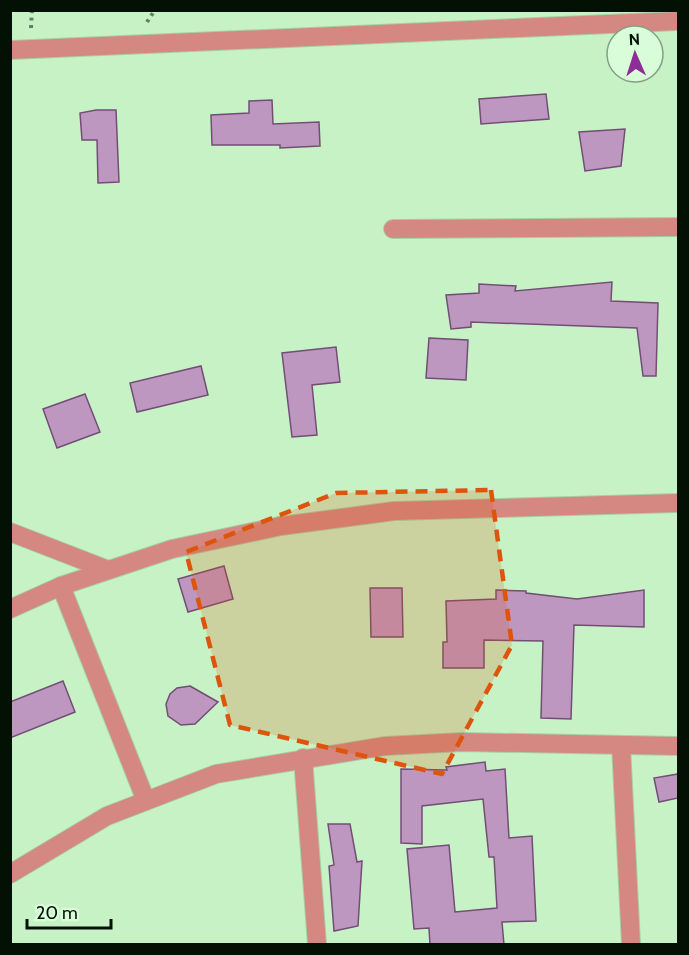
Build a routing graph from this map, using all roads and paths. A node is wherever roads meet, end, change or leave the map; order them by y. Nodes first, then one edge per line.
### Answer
1 (678, 21) edge
2 (10, 50) edge
3 (678, 227) edge
4 (393, 229) dead end
5 (678, 502) edge
6 (10, 532) edge
7 (108, 570) junction
8 (61, 586) junction
9 (10, 609) edge
10 (621, 745) junction
11 (678, 746) edge
12 (303, 758) junction
13 (146, 801) junction
14 (10, 874) edge
15 (317, 945) edge
16 (631, 945) edge

1 - 2 street
3 - 4 street
5 - 7 street
6 - 7 street
7 - 8 street
8 - 9 street
8 - 13 street
10 - 11 street
10 - 12 street
10 - 16 street
12 - 13 street
12 - 15 street
13 - 14 street

